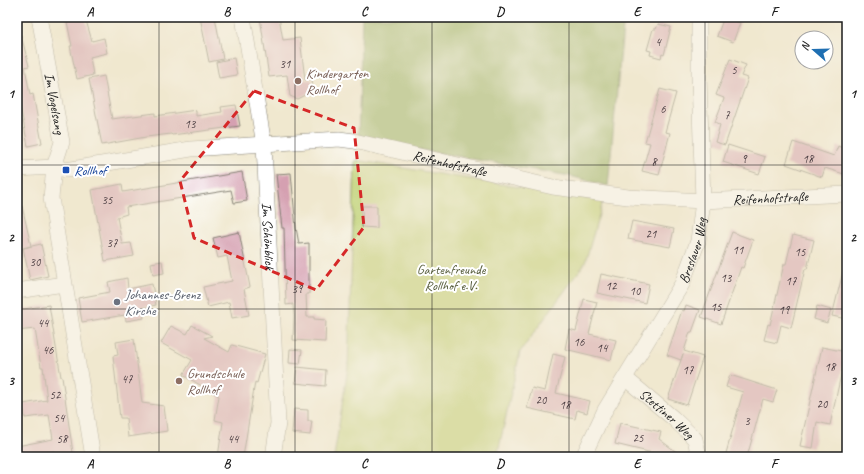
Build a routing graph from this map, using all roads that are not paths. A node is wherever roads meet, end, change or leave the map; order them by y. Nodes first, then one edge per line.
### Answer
1 (39, 17) edge
2 (243, 17) edge
3 (699, 17) edge
4 (264, 145) junction
5 (54, 167) junction
6 (17, 169) edge
7 (847, 194) edge
8 (703, 201) junction
9 (64, 284) junction
10 (17, 291) edge
11 (625, 378) junction
12 (93, 457) edge
13 (273, 457) edge
14 (583, 457) edge
15 (699, 457) edge

1 - 5 street, Im Vogelsang
2 - 4 street, Im Schönblick
3 - 8 street, Breslauer Weg
4 - 5 street, Reifenhofstraße
4 - 8 street, Reifenhofstraße
4 - 13 street, Im Schönblick
5 - 6 street, Reifenhofstraße
5 - 9 street, Im Vogelsang
7 - 8 street, Reifenhofstraße
8 - 11 street, Breslauer Weg
9 - 10 street
9 - 12 street, Im Vogelsang
11 - 14 street, Breslauer Weg
11 - 15 street, Stettiner Weg

